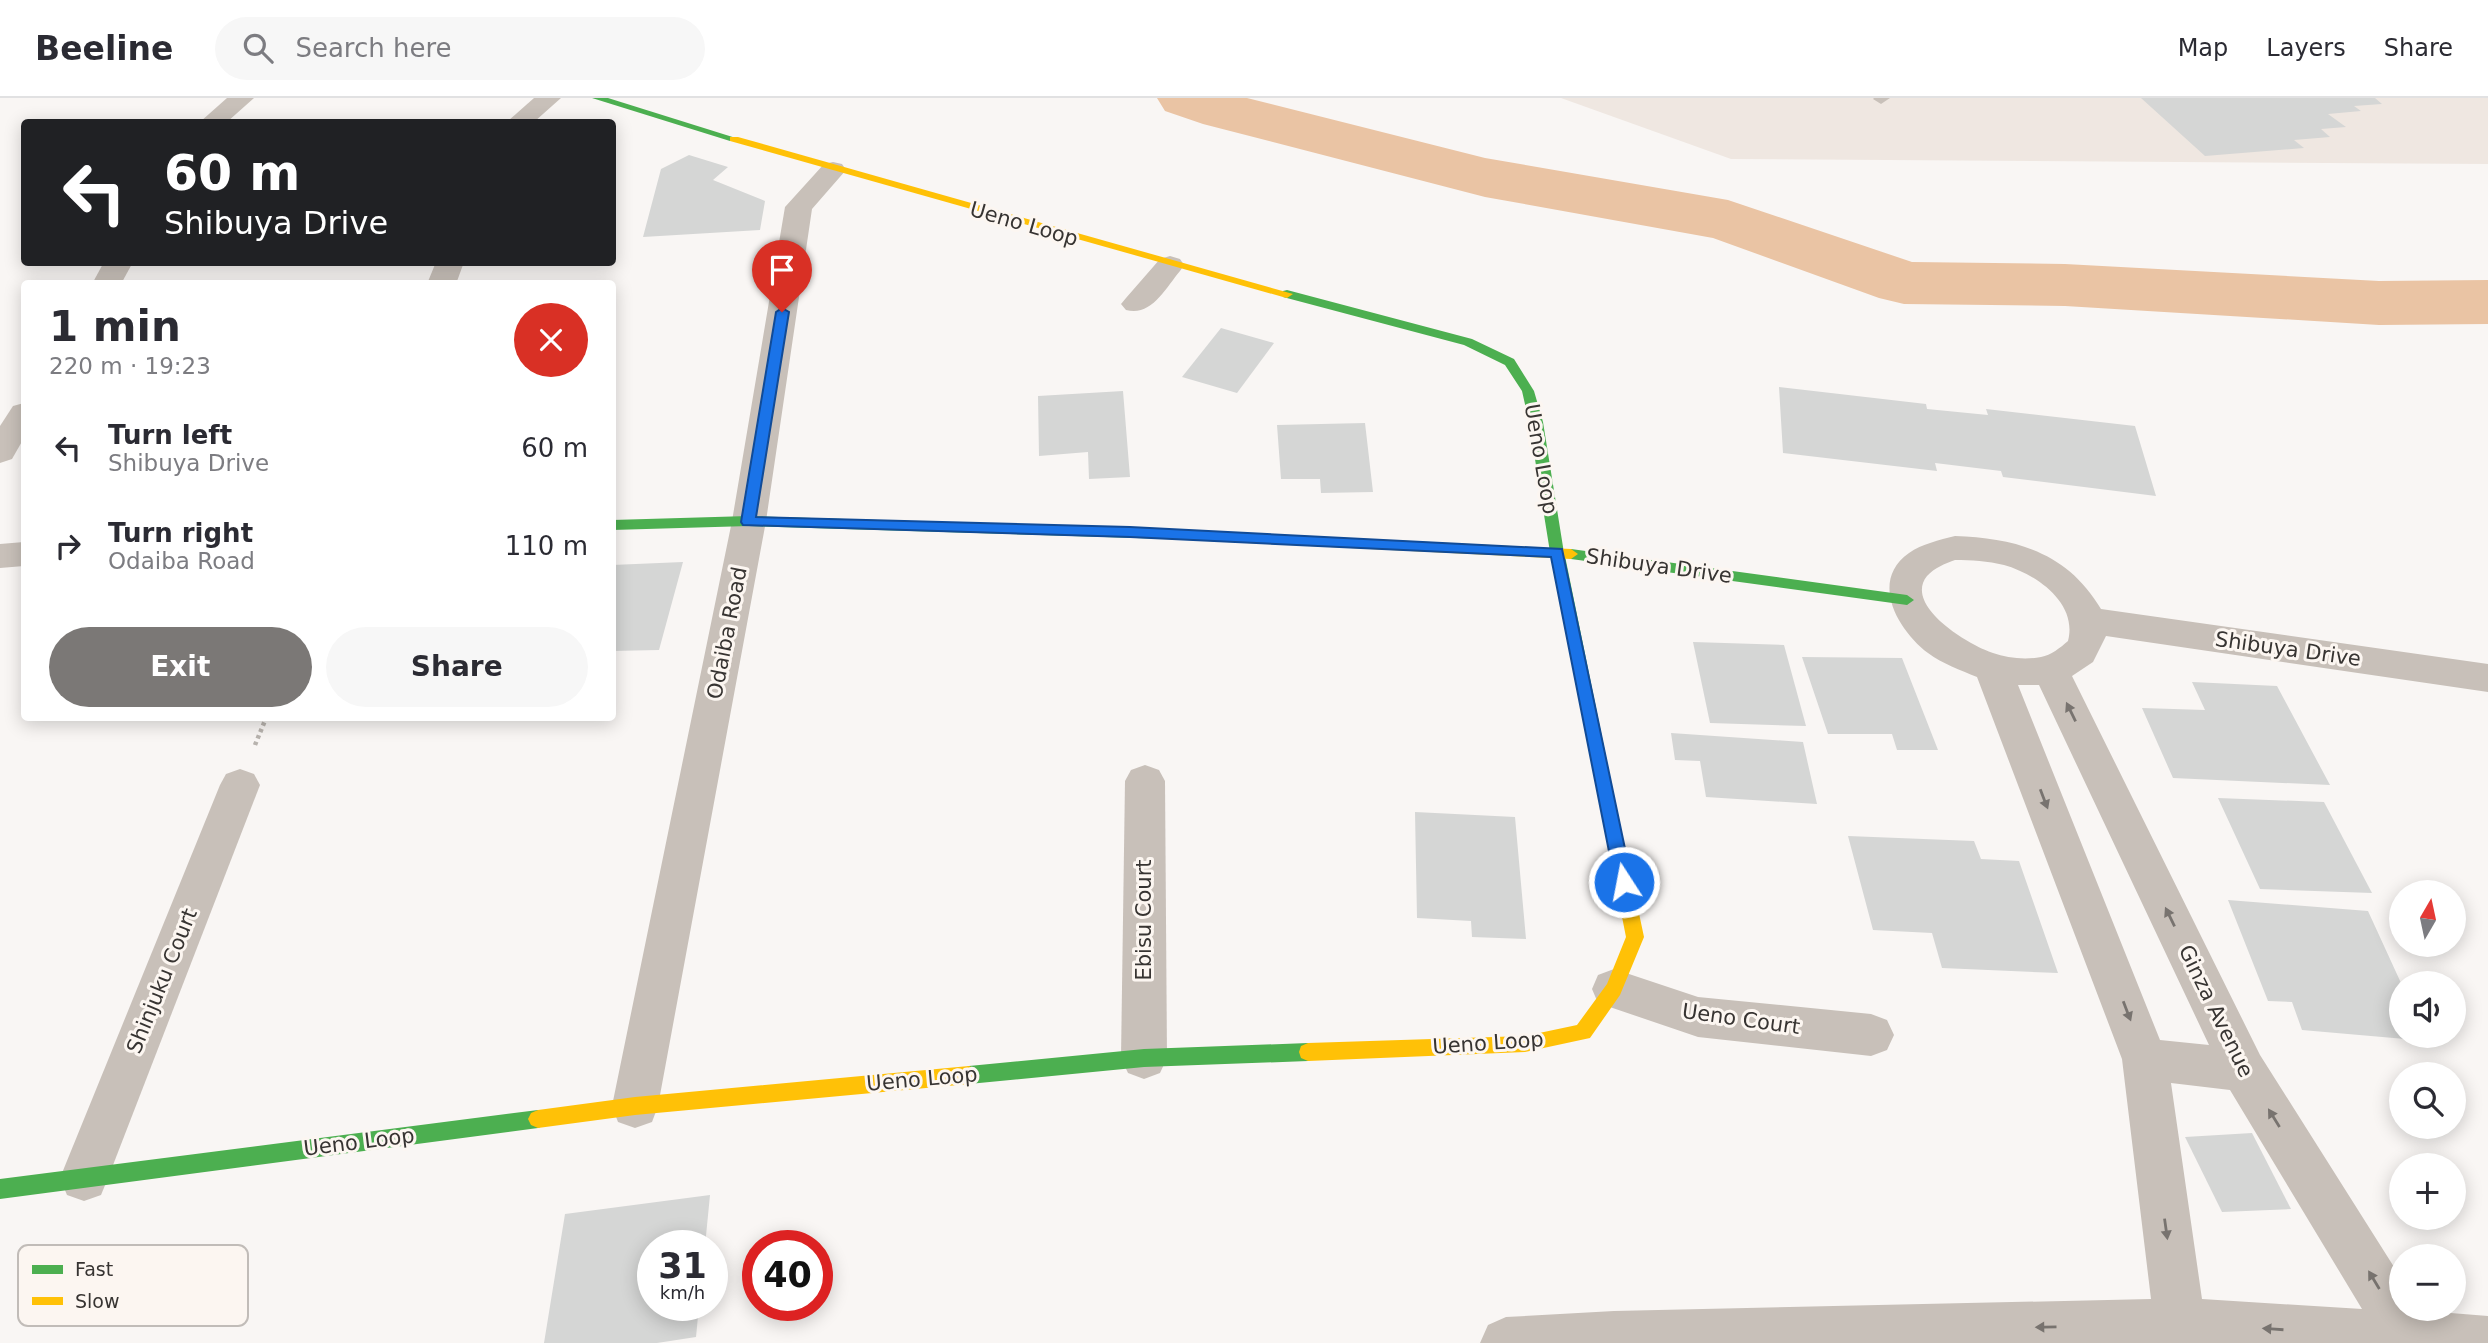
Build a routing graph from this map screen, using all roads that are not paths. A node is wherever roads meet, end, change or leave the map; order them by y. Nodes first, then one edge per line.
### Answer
1 (242, 98) edge
2 (549, 98) edge
3 (597, 98) edge
4 (216, 119) edge
5 (523, 119) edge
6 (833, 170) junction
7 (1170, 265) junction
8 (1136, 304) dead end
9 (21, 418) edge
10 (0, 452) edge
11 (748, 522) junction
12 (616, 525) edge
13 (1557, 552) junction
14 (21, 554) edge
15 (0, 556) edge
16 (1907, 600) junction
17 (2088, 620) junction
18 (1992, 667) junction
19 (2050, 669) junction
20 (2488, 678) edge
21 (1145, 781) dead end
22 (240, 785) dead end
23 (1614, 989) junction
24 (1871, 1035) dead end
25 (1144, 1058) junction
26 (2145, 1059) junction
27 (2244, 1070) junction
28 (635, 1106) junction
29 (84, 1178) junction
30 (0, 1189) edge
31 (2183, 1333) edge
32 (1614, 1340) edge
33 (2411, 1340) edge
34 (2488, 1342) edge
35 (1515, 1343) edge

1 - 4 street
2 - 5 street
3 - 6 street, Ueno Loop
6 - 7 street, Ueno Loop
6 - 11 street, Odaiba Road
7 - 8 street
7 - 13 street, Ueno Loop
9 - 10 street
11 - 12 street, Shibuya Drive
11 - 13 street, Shibuya Drive
11 - 28 street, Odaiba Road
13 - 16 street, Shibuya Drive
13 - 23 street, Ueno Loop
14 - 15 street
16 - 17 street
16 - 18 street
17 - 19 street
17 - 20 street, Shibuya Drive
18 - 19 street
18 -> 26 street
27 -> 19 street, Ginza Avenue
21 - 25 street, Ebisu Court
22 - 29 street, Shinjuku Court
23 - 24 street, Ueno Court
23 - 25 street, Ueno Loop
25 - 28 street, Ueno Loop
26 - 27 street
26 -> 31 street
33 -> 27 street, Ginza Avenue
28 - 29 street, Ueno Loop
29 - 30 street, Ueno Loop
31 -> 32 street
33 -> 31 street
32 - 35 street
33 - 34 street

